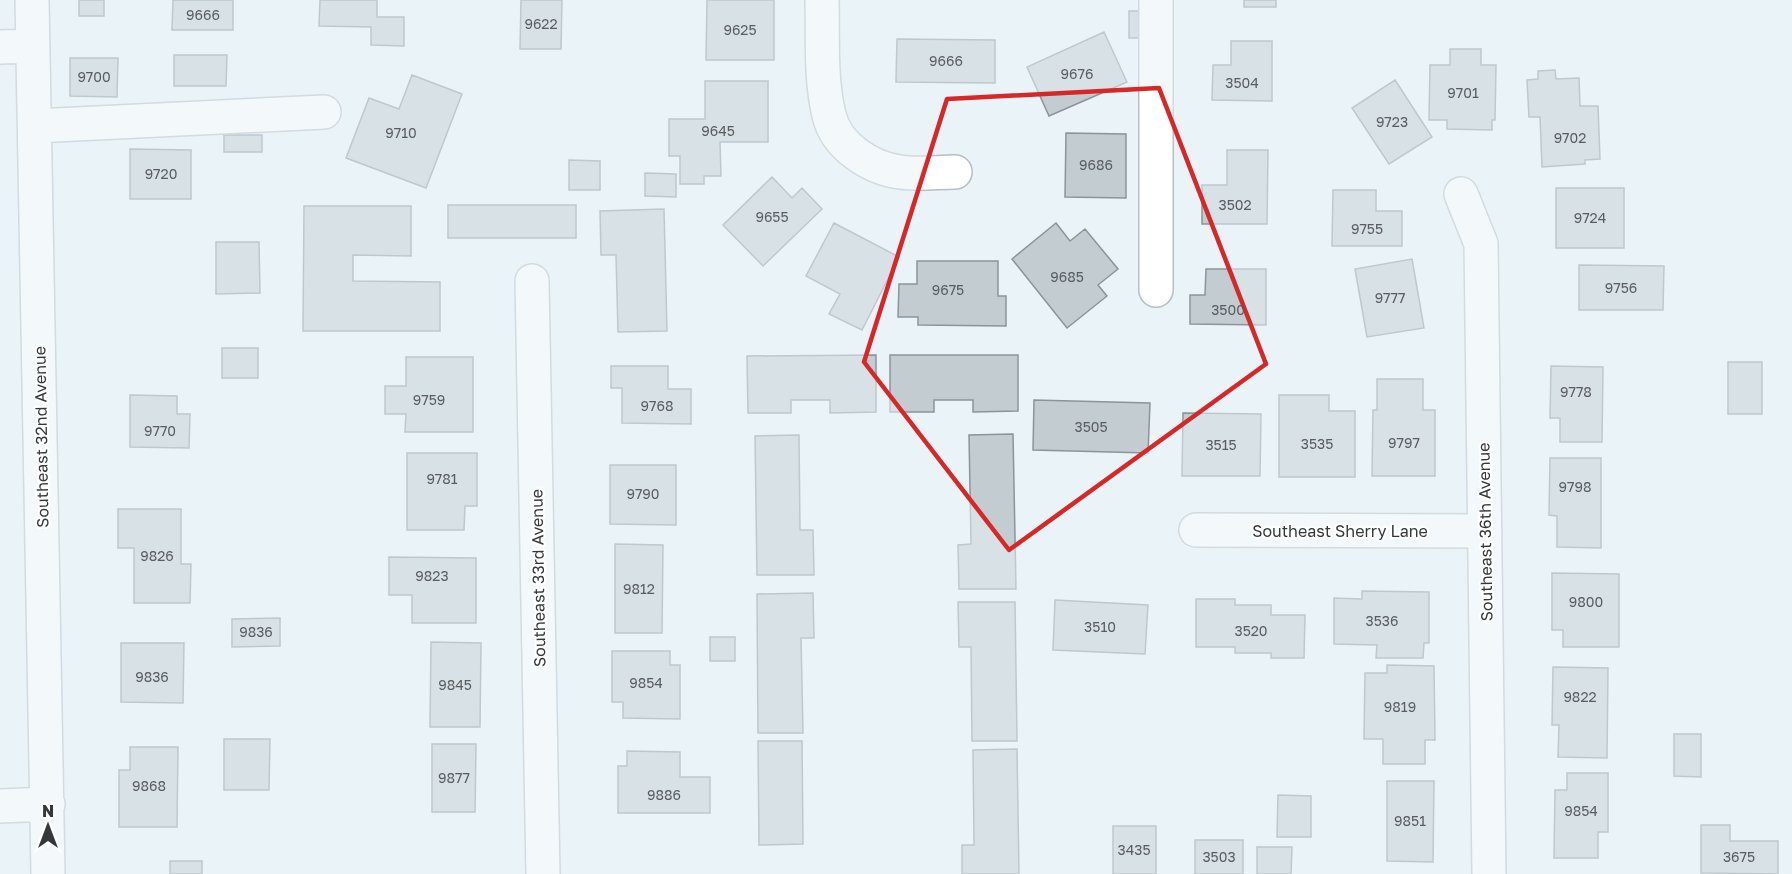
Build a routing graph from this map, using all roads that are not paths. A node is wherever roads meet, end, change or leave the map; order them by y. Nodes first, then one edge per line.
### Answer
1 (32, 0) edge
2 (822, 0) edge
3 (1156, 0) edge
4 (33, 46) junction
5 (0, 47) edge
6 (324, 112) dead end
7 (35, 126) junction
8 (956, 172) dead end
9 (1461, 194) dead end
10 (532, 281) dead end
11 (1156, 290) dead end
12 (1196, 530) dead end
13 (1485, 531) junction
14 (48, 804) junction
15 (0, 806) edge
16 (48, 874) edge
17 (543, 874) edge
18 (1489, 874) edge

1 - 4 street, Southeast 32nd Avenue
2 - 8 street
3 - 11 street
4 - 5 street
4 - 7 street, Southeast 32nd Avenue
6 - 7 street
7 - 14 street, Southeast 32nd Avenue
9 - 13 street, Southeast 36th Avenue
10 - 17 street, Southeast 33rd Avenue
12 - 13 street, Southeast Sherry Lane
13 - 18 street, Southeast 36th Avenue
14 - 15 street
14 - 16 street, Southeast 32nd Avenue

